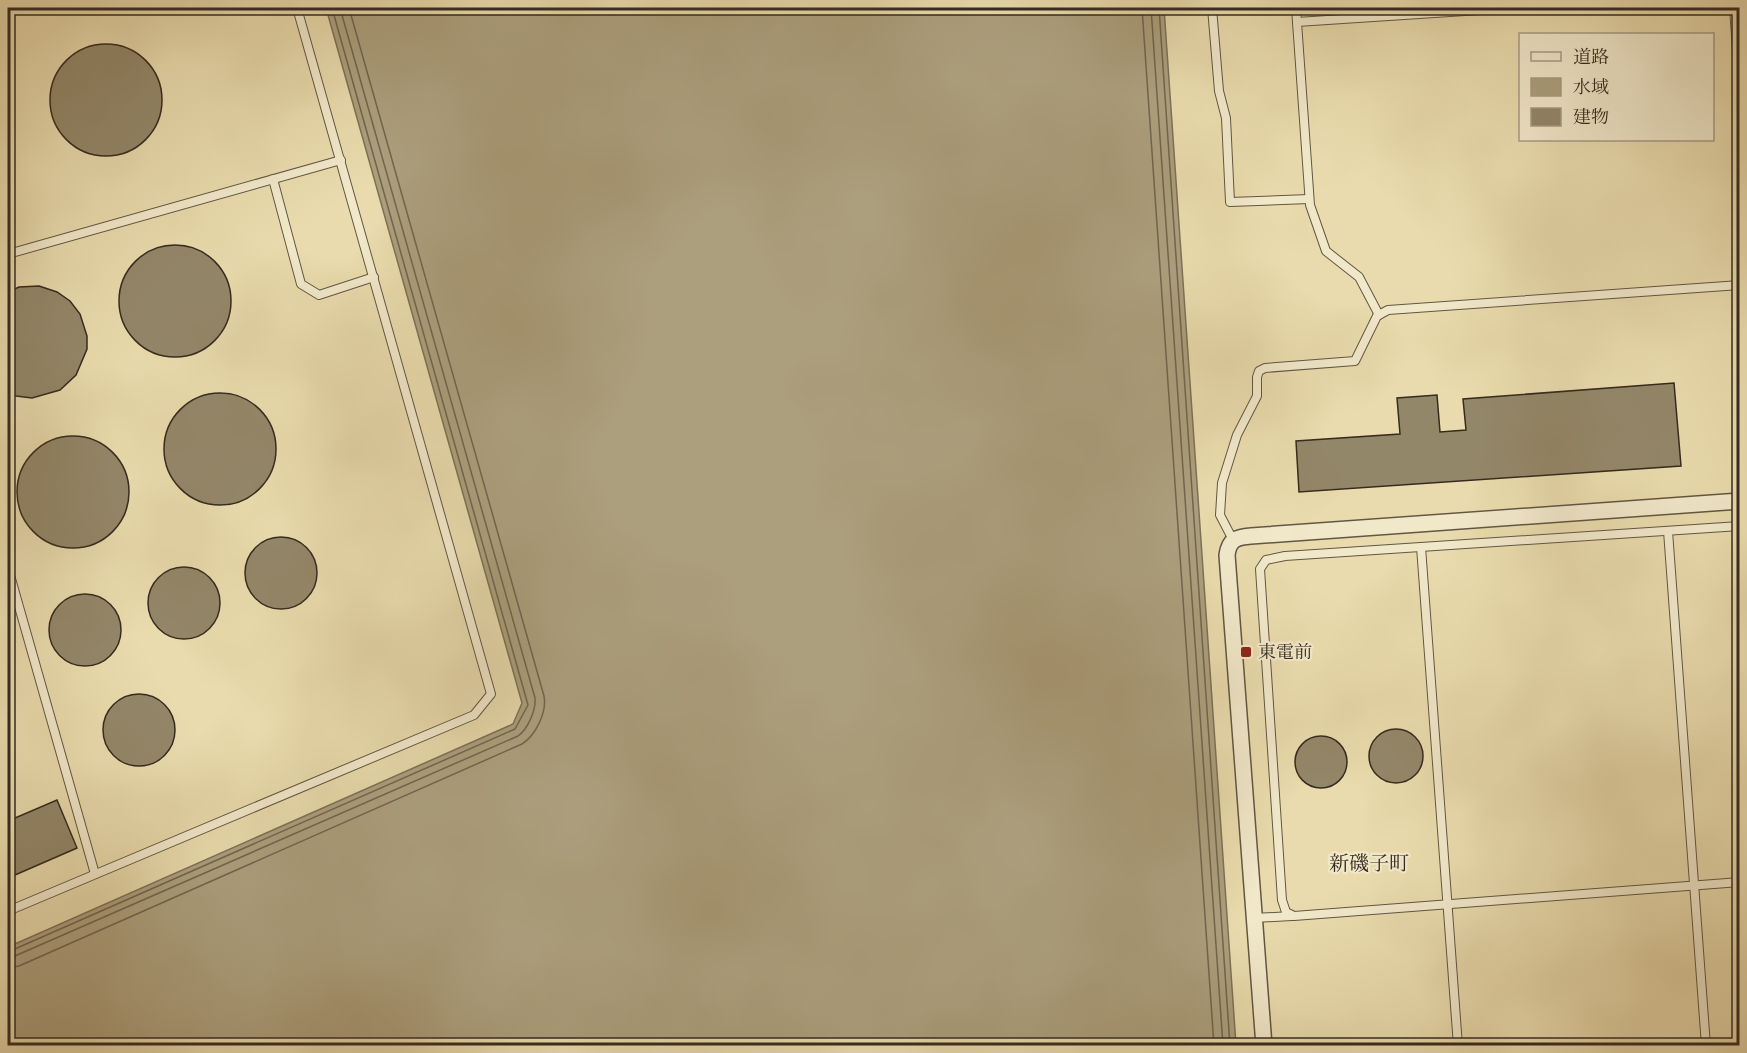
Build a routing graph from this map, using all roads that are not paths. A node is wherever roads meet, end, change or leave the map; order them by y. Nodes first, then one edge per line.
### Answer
1 (297, 8) edge
2 (1212, 8) edge
3 (1296, 8) edge
4 (1511, 8) edge
5 (1734, 8) edge
6 (1297, 22) junction
7 (1740, 92) edge
8 (341, 160) junction
9 (273, 179) junction
10 (1309, 199) junction
11 (8, 254) edge
12 (374, 277) junction
13 (1740, 285) edge
14 (1379, 315) junction
15 (1740, 501) edge
16 (1740, 526) edge
17 (1668, 531) junction
18 (1233, 540) junction
19 (1421, 547) junction
20 (8, 568) edge
21 (95, 874) junction
22 (1740, 882) edge
23 (1694, 885) junction
24 (1449, 905) junction
25 (8, 911) edge
26 (1293, 916) junction
27 (1254, 918) junction
28 (1264, 1046) edge
29 (1458, 1046) edge
30 (1706, 1046) edge

1 - 8 lane
2 - 10 lane
3 - 6 lane
4 - 6 lane
5 - 7 lane
6 - 10 lane
8 - 9 lane
8 - 12 lane
9 - 11 lane
9 - 12 lane
10 - 14 lane
12 - 21 lane
13 - 14 lane
14 - 18 lane
15 - 18 street
16 - 17 lane
17 - 19 lane
17 - 23 lane
18 - 27 street
19 - 24 lane
19 - 26 lane
20 - 21 lane
21 - 25 lane
22 - 23 lane
23 - 24 lane
23 - 30 lane
24 - 26 lane
24 - 29 lane
26 - 27 lane
27 - 28 street

